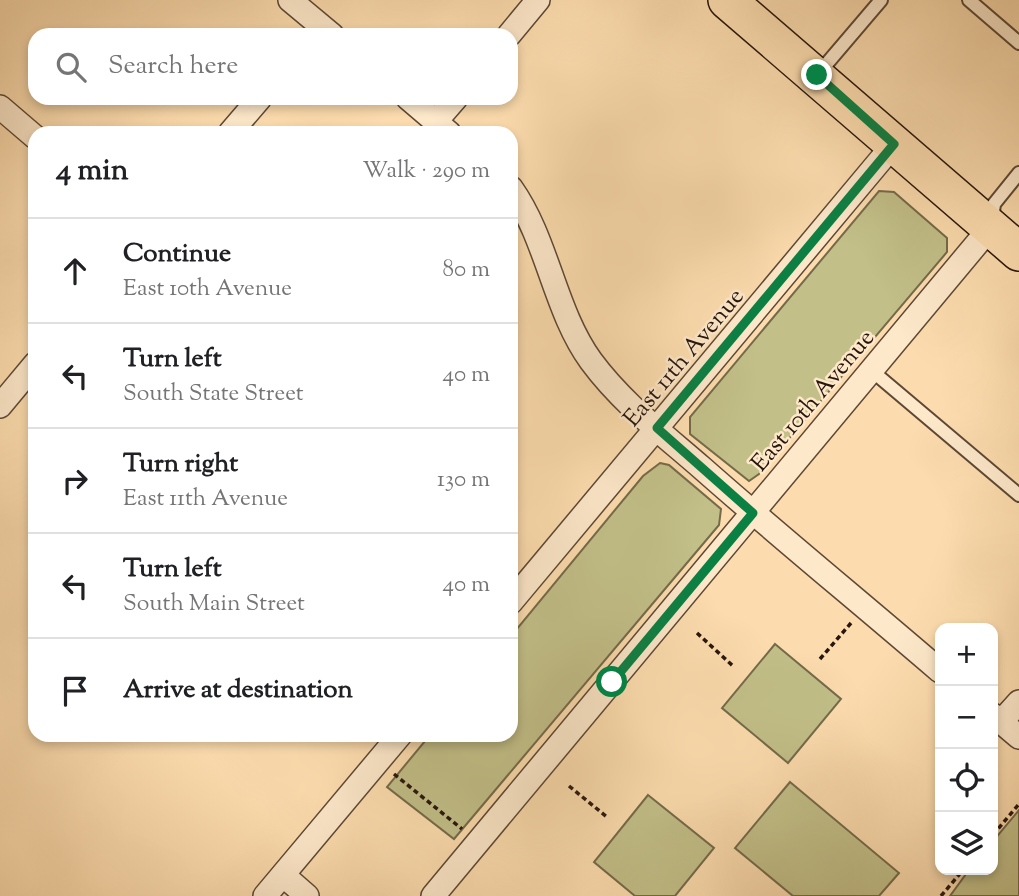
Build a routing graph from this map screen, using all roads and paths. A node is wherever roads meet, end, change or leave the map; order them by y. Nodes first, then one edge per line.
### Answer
1 (290, 0) edge
2 (538, 0) edge
3 (727, 0) edge
4 (881, 0) edge
5 (969, 0) edge
6 (319, 28) edge
7 (515, 28) edge
8 (1019, 43) edge
9 (817, 75) junction
10 (254, 105) edge
11 (416, 105) edge
12 (453, 105) edge
13 (0, 107) edge
14 (236, 126) edge
15 (442, 126) edge
16 (443, 126) edge
17 (28, 131) edge
18 (894, 144) junction
19 (1019, 173) edge
20 (518, 215) edge
21 (990, 228) junction
22 (1019, 252) edge
23 (871, 370) junction
24 (28, 372) edge
25 (0, 406) edge
26 (657, 428) junction
27 (1019, 495) edge
28 (753, 513) junction
29 (519, 580) edge
30 (855, 619) dead end
31 (697, 633) dead end
32 (820, 659) dead end
33 (733, 666) dead end
34 (935, 667) edge
35 (1019, 702) edge
36 (1004, 725) edge
37 (394, 742) edge
38 (390, 771) dead end
39 (569, 786) dead end
40 (1019, 804) edge
41 (607, 817) dead end
42 (998, 829) edge
43 (465, 832) dead end
44 (283, 875) junction
45 (959, 875) edge
46 (265, 896) edge
47 (307, 896) edge
48 (433, 896) edge
49 (941, 896) edge

1 - 6 street
2 - 7 street
3 - 9 main road
4 - 9 lane
5 - 8 lane
9 - 18 main road
10 - 14 street
11 - 15 street
12 - 16 street
13 - 17 street
18 - 21 main road
18 - 26 street, East 11th Avenue
19 - 21 lane
20 - 26 street
21 - 22 main road
21 - 23 street, East 10th Avenue
23 - 27 lane
23 - 28 street, East 10th Avenue
24 - 25 street
26 - 28 street
26 - 29 street, East 11th Avenue
28 - 34 street
28 - 48 street, East 10th Avenue
30 - 32 path
31 - 33 path
35 - 36 street
37 - 44 street
38 - 43 path
39 - 41 path
40 - 42 path
44 - 46 street
44 - 47 street
45 - 49 path

